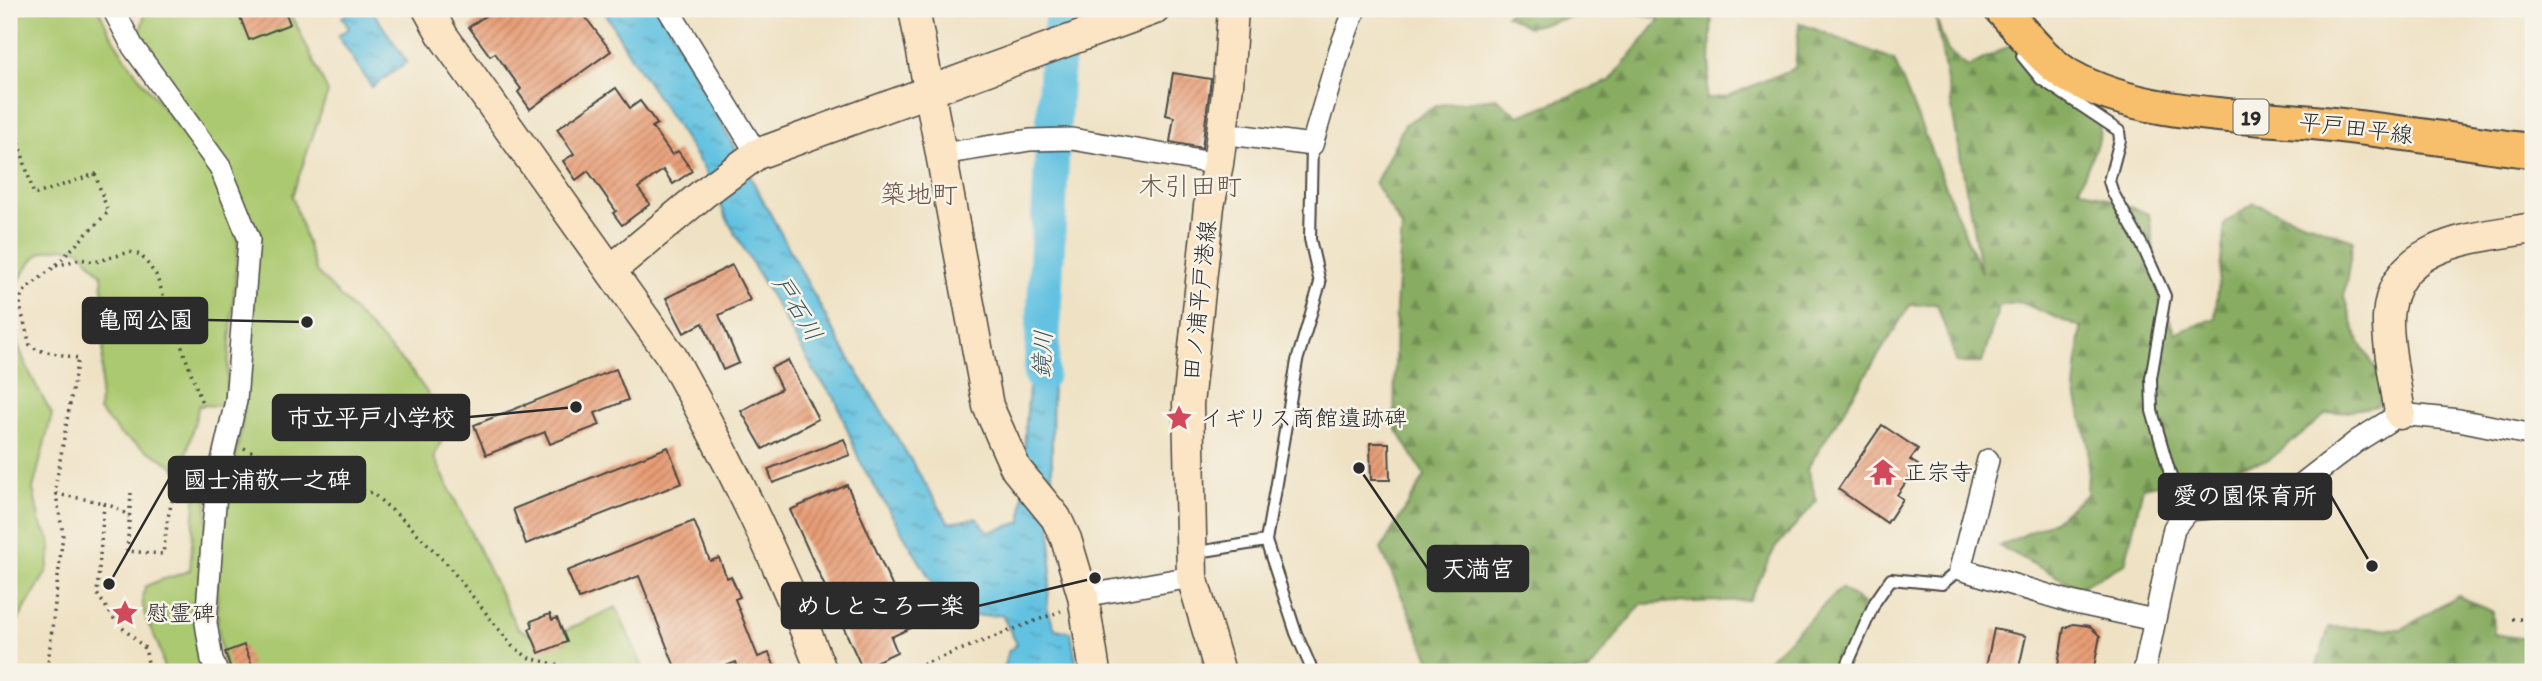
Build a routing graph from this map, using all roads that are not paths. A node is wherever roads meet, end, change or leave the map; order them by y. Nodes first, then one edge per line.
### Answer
1 (113, 9) edge
2 (428, 9) edge
3 (668, 9) edge
4 (914, 9) edge
5 (1155, 9) edge
6 (1233, 9) edge
7 (1355, 9) edge
8 (2002, 17) edge
9 (2018, 50) dead end
10 (928, 91) junction
11 (1222, 133) junction
12 (1312, 145) junction
13 (2533, 151) edge
14 (757, 154) junction
15 (942, 154) junction
16 (1218, 164) junction
17 (2533, 229) edge
18 (611, 270) junction
19 (2400, 414) junction
20 (2533, 435) edge
21 (1988, 460) dead end
22 (2188, 510) junction
23 (1266, 541) junction
24 (1192, 565) junction
25 (1960, 569) junction
26 (1075, 603) junction
27 (2154, 620) junction
28 (217, 672) edge
29 (822, 672) edge
30 (1095, 672) edge
31 (1220, 672) edge
32 (1313, 672) edge
33 (1844, 672) edge
34 (2144, 672) edge

1 - 28 street
2 - 18 street
3 - 14 street
4 - 10 street
5 - 10 street
6 - 11 street, 田ノ浦平戸港線
7 - 12 street
8 - 13 main road, 平戸田平線 / 19
9 - 22 lane
10 - 14 street
10 - 15 street
11 - 12 street
11 - 16 street, 田ノ浦平戸港線
12 - 23 lane
14 - 18 street
15 - 16 street
15 - 26 street
16 - 24 street, 田ノ浦平戸港線
17 - 19 street
18 - 29 street
19 - 20 street
19 - 22 street
21 - 25 street
22 - 27 street
23 - 24 lane
23 - 32 lane
24 - 26 street
24 - 31 street, 田ノ浦平戸港線
25 - 27 street
25 - 33 lane
26 - 30 street
27 - 34 street

